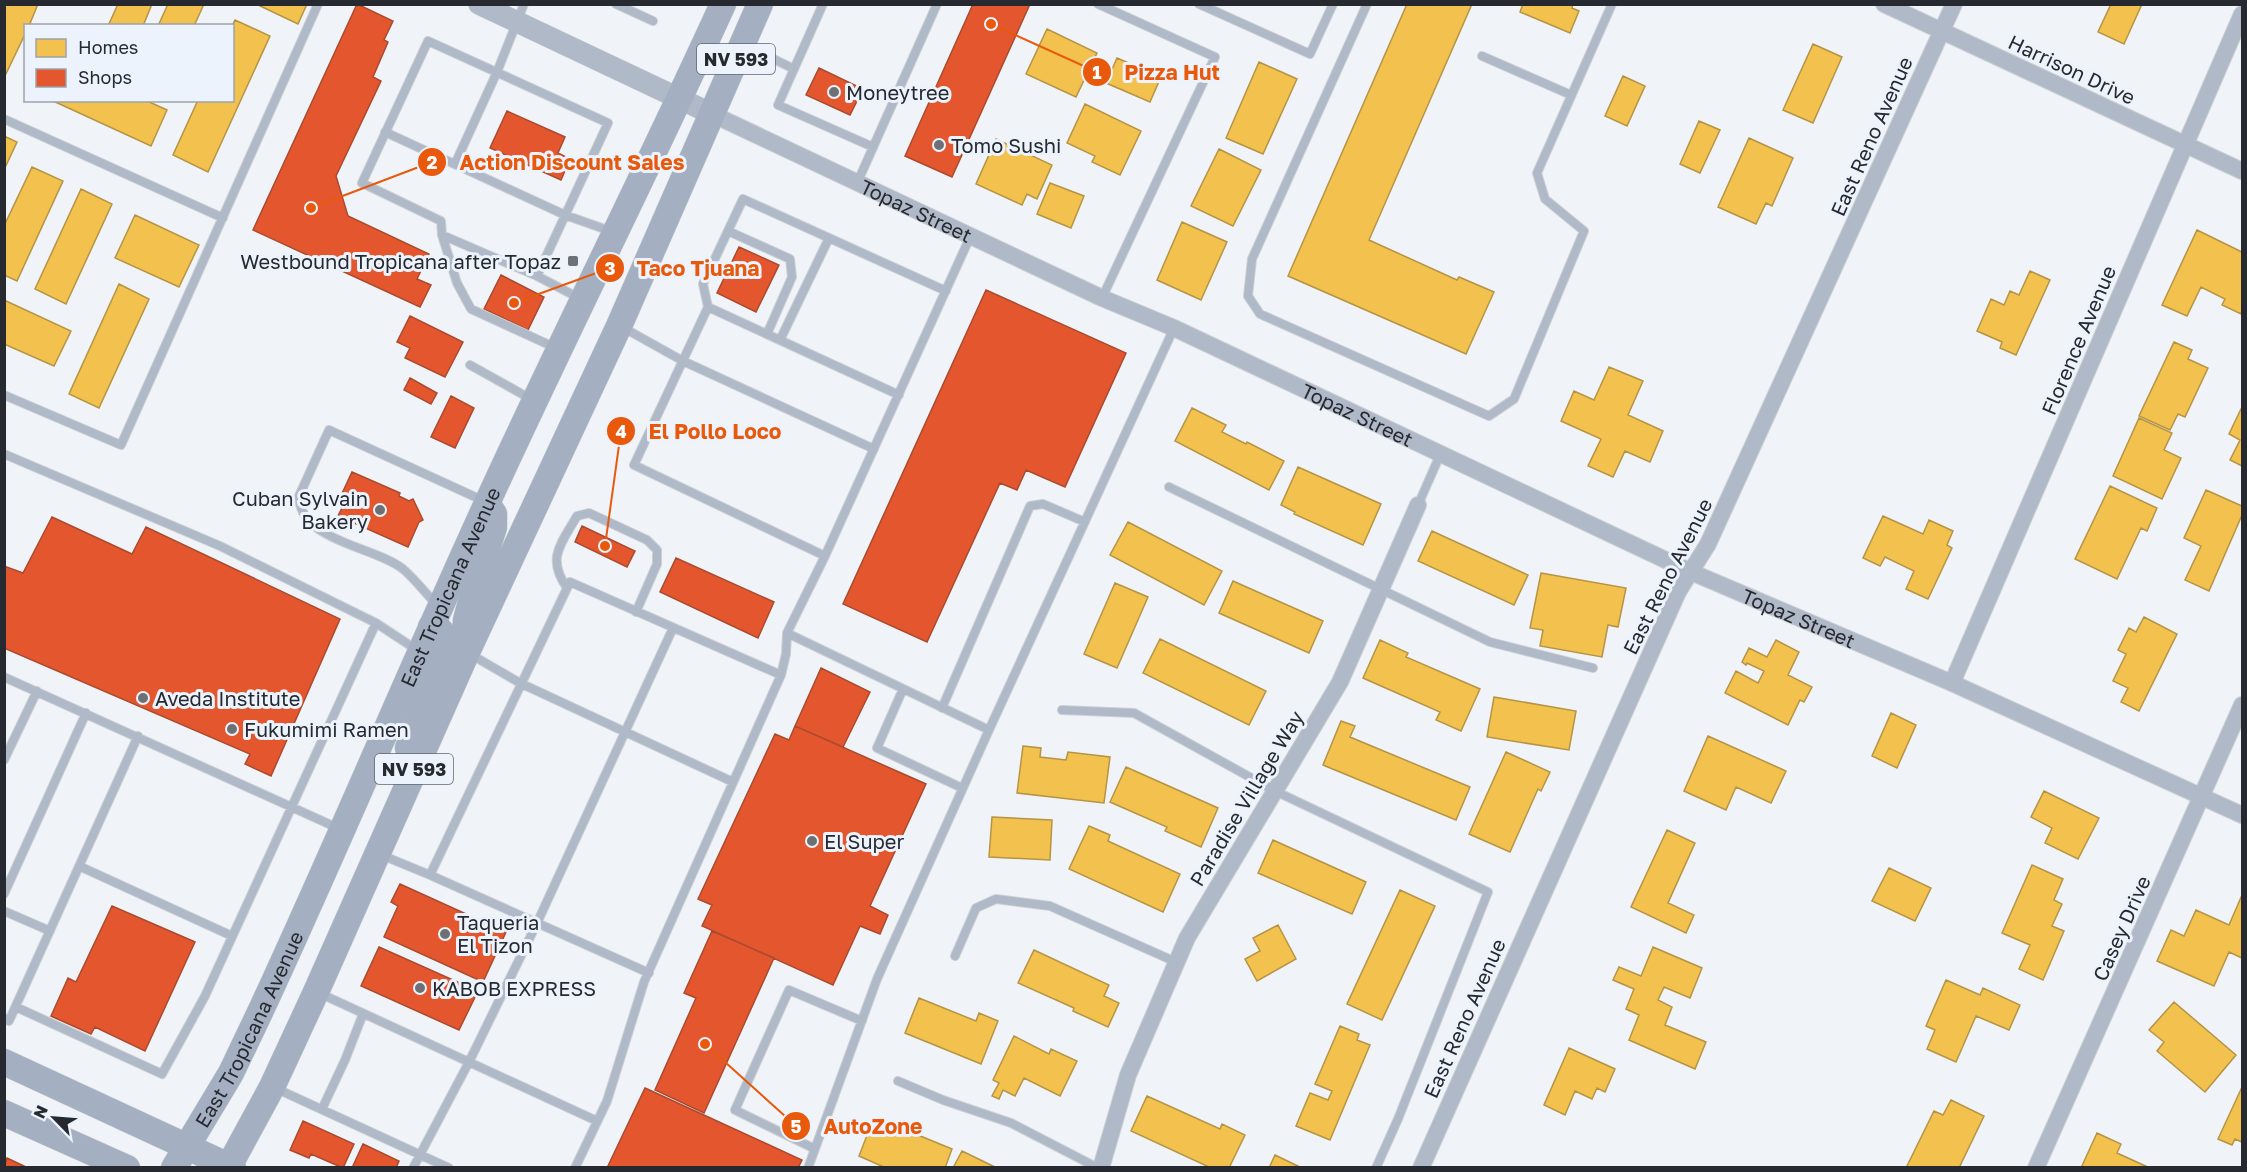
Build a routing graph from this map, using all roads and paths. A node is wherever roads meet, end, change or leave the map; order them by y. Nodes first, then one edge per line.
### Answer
1 (318, 4) edge
2 (479, 4) edge
3 (616, 4) edge
4 (723, 4) edge
5 (760, 4) edge
6 (823, 4) edge
7 (937, 4) edge
8 (1098, 4) edge
9 (1199, 4) edge
10 (1333, 4) edge
11 (1366, 4) edge
12 (1612, 4) edge
13 (1884, 4) edge
14 (1953, 4) edge
15 (520, 13) edge
16 (2242, 14) edge
17 (653, 21) dead end
18 (1942, 31) junction
19 (742, 44) junction
20 (1482, 56) dead end
21 (794, 69) junction
22 (497, 72) junction
23 (1571, 95) junction
24 (681, 98) junction
25 (712, 114) junction
26 (4, 119) edge
27 (385, 132) junction
28 (2186, 144) junction
29 (873, 147) junction
30 (455, 164) junction
31 (2242, 171) edge
32 (858, 181) junction
33 (565, 214) junction
34 (223, 218) junction
35 (728, 231) junction
36 (616, 233) junction
37 (442, 235) junction
38 (971, 235) junction
39 (829, 238) junction
40 (537, 276) junction
41 (946, 291) junction
42 (1102, 298) junction
43 (584, 300) junction
44 (708, 306) junction
45 (619, 326) junction
46 (1174, 328) junction
47 (767, 334) junction
48 (780, 340) junction
49 (559, 349) junction
50 (683, 361) junction
51 (470, 365) dead end
52 (4, 395) edge
53 (899, 395) junction
54 (534, 401) junction
55 (874, 449) junction
56 (4, 453) edge
57 (1440, 455) junction
58 (1169, 487) dead end
59 (487, 502) junction
60 (1418, 504) joint
61 (1085, 522) junction
62 (825, 556) junction
63 (1691, 572) junction
64 (567, 588) junction
65 (1381, 590) junction
66 (636, 612) junction
67 (436, 618) junction
68 (376, 623) junction
69 (673, 628) junction
70 (787, 633) junction
71 (420, 652) junction
72 (467, 652) junction
73 (1593, 668) dead end
74 (781, 675) junction
75 (4, 677) edge
76 (520, 682) junction
77 (1952, 683) junction
78 (903, 689) junction
79 (37, 691) junction
80 (2242, 705) edge
81 (942, 708) junction
82 (1062, 710) dead end
83 (86, 713) junction
84 (989, 730) junction
85 (624, 731) junction
86 (138, 736) junction
87 (4, 760) edge
88 (733, 782) junction
89 (962, 788) junction
90 (1275, 791) junction
91 (2202, 796) junction
92 (292, 808) junction
93 (2242, 815) edge
94 (388, 826) junction
95 (342, 830) junction
96 (378, 854) junction
97 (80, 866) junction
98 (430, 875) junction
99 (4, 894) edge
100 (4, 910) edge
101 (537, 923) junction
102 (50, 931) junction
103 (232, 936) junction
104 (955, 956) dead end
105 (1176, 962) junction
106 (649, 973) junction
107 (316, 992) junction
108 (16, 1007) junction
109 (363, 1014) junction
110 (4, 1018) edge
111 (862, 1021) junction
112 (4, 1062) edge
113 (469, 1062) junction
114 (898, 1081) dead end
115 (272, 1087) junction
116 (321, 1109) junction
117 (4, 1113) edge
118 (597, 1122) junction
119 (814, 1149) junction
120 (420, 1154) junction
121 (181, 1157) edge
122 (127, 1167) edge
123 (230, 1167) edge
124 (413, 1167) edge
125 (449, 1167) edge
126 (575, 1167) edge
127 (808, 1167) edge
128 (1100, 1167) edge
129 (1376, 1167) edge
130 (1421, 1167) edge
131 (2036, 1167) edge

1 - 34 lane
2 - 15 street, Topaz Street
3 - 17 lane
4 - 24 main road, East Tropicana Avenue / NV 593
5 - 19 main road, NV 593
6 - 21 lane
7 - 29 lane
8 - 42 lane
9 - 10 lane
11 - 23 lane
12 - 23 lane
13 - 18 street, Harrison Drive
14 - 18 street, East Reno Avenue
15 - 22 lane
15 - 24 street, Topaz Street
16 - 28 street, Florence Avenue
18 - 28 street, Harrison Drive
18 - 63 street, East Reno Avenue
19 - 21 lane
19 - 25 main road, NV 593
20 - 23 lane
21 - 29 lane
22 - 27 lane
22 - 30 lane
22 - 33 lane
24 - 25 street, Topaz Street
24 - 36 main road, East Tropicana Avenue / NV 593
25 - 32 street, Topaz Street
25 - 45 main road, NV 593
26 - 34 lane
27 - 30 lane
27 - 37 lane
28 - 31 street, Harrison Drive
28 - 77 street, Florence Avenue
29 - 32 lane
30 - 33 lane
32 - 38 street, Topaz Street
33 - 36 lane
33 - 40 lane
34 - 52 lane
35 - 39 lane
35 - 44 lane
35 - 47 lane
36 - 43 main road, East Tropicana Avenue / NV 593
37 - 40 lane
37 - 49 lane
38 - 41 lane
38 - 42 street, Topaz Street
39 - 41 lane
39 - 48 lane
40 - 43 lane
41 - 53 lane
42 - 46 street, Topaz Street
43 - 49 main road, East Tropicana Avenue / NV 593
44 - 47 lane
44 - 50 lane
45 - 50 lane
45 - 72 main road, NV 593
46 - 57 street, Topaz Street
46 - 61 lane
47 - 48 lane
48 - 53 lane
49 - 54 main road, East Tropicana Avenue / NV 593
50 - 55 lane
50 - 62 lane
51 - 54 lane
53 - 55 lane
54 - 59 main road, East Tropicana Avenue / NV 593
55 - 62 lane
56 - 68 lane
57 - 60 lane, Paradise Village Way
57 - 63 street, Topaz Street
58 - 65 lane
59 - 67 main road, East Tropicana Avenue / NV 593
59 - 67 lane
59 - 72 main road
60 - 65 street, Paradise Village Way
61 - 81 lane
61 - 84 lane
62 - 70 lane
63 - 77 street, Topaz Street
63 - 130 street, East Reno Avenue
64 - 66 lane
64 - 66 lane
64 - 76 lane
65 - 73 lane
65 - 90 street, Paradise Village Way
66 - 69 lane
67 - 71 main road, East Tropicana Avenue / NV 593
67 - 94 main road
68 - 71 lane
68 - 92 lane
69 - 74 lane
69 - 85 lane
70 - 74 lane
70 - 78 lane
71 - 95 main road, East Tropicana Avenue / NV 593
72 - 76 lane
72 - 94 main road, NV 593
74 - 88 lane
75 - 79 lane
76 - 85 lane
76 - 98 lane
77 - 91 street, Topaz Street
78 - 81 lane
78 - 89 lane
79 - 83 lane
79 - 87 lane
80 - 91 street, Casey Drive
81 - 84 lane
82 - 90 lane
83 - 86 lane
83 - 99 lane
84 - 89 lane
85 - 88 lane
85 - 101 lane
86 - 92 lane
86 - 97 lane
88 - 106 lane
89 - 111 lane
90 - 105 street, Paradise Village Way
90 - 129 lane
91 - 93 street, Topaz Street
91 - 131 street, Casey Drive
92 - 95 lane
92 - 103 lane
94 - 96 main road, NV 593
95 - 121 main road, East Tropicana Avenue / NV 593
96 - 98 lane
96 - 107 main road, NV 593
97 - 102 lane
97 - 103 lane
98 - 101 lane
100 - 102 lane
101 - 106 lane
101 - 113 lane
102 - 108 lane
103 - 108 lane
104 - 105 lane
105 - 128 street, Paradise Village Way
106 - 118 lane
107 - 109 lane
107 - 115 main road, NV 593
108 - 110 lane
109 - 113 lane
109 - 116 lane
111 - 119 lane
111 - 119 lane
112 - 121 main road
113 - 118 lane
113 - 120 lane
114 - 128 lane
115 - 116 lane
115 - 123 main road, NV 593
116 - 120 lane
117 - 122 main road
118 - 126 lane
119 - 127 lane
120 - 124 lane
120 - 125 lane
121 - 123 main road

